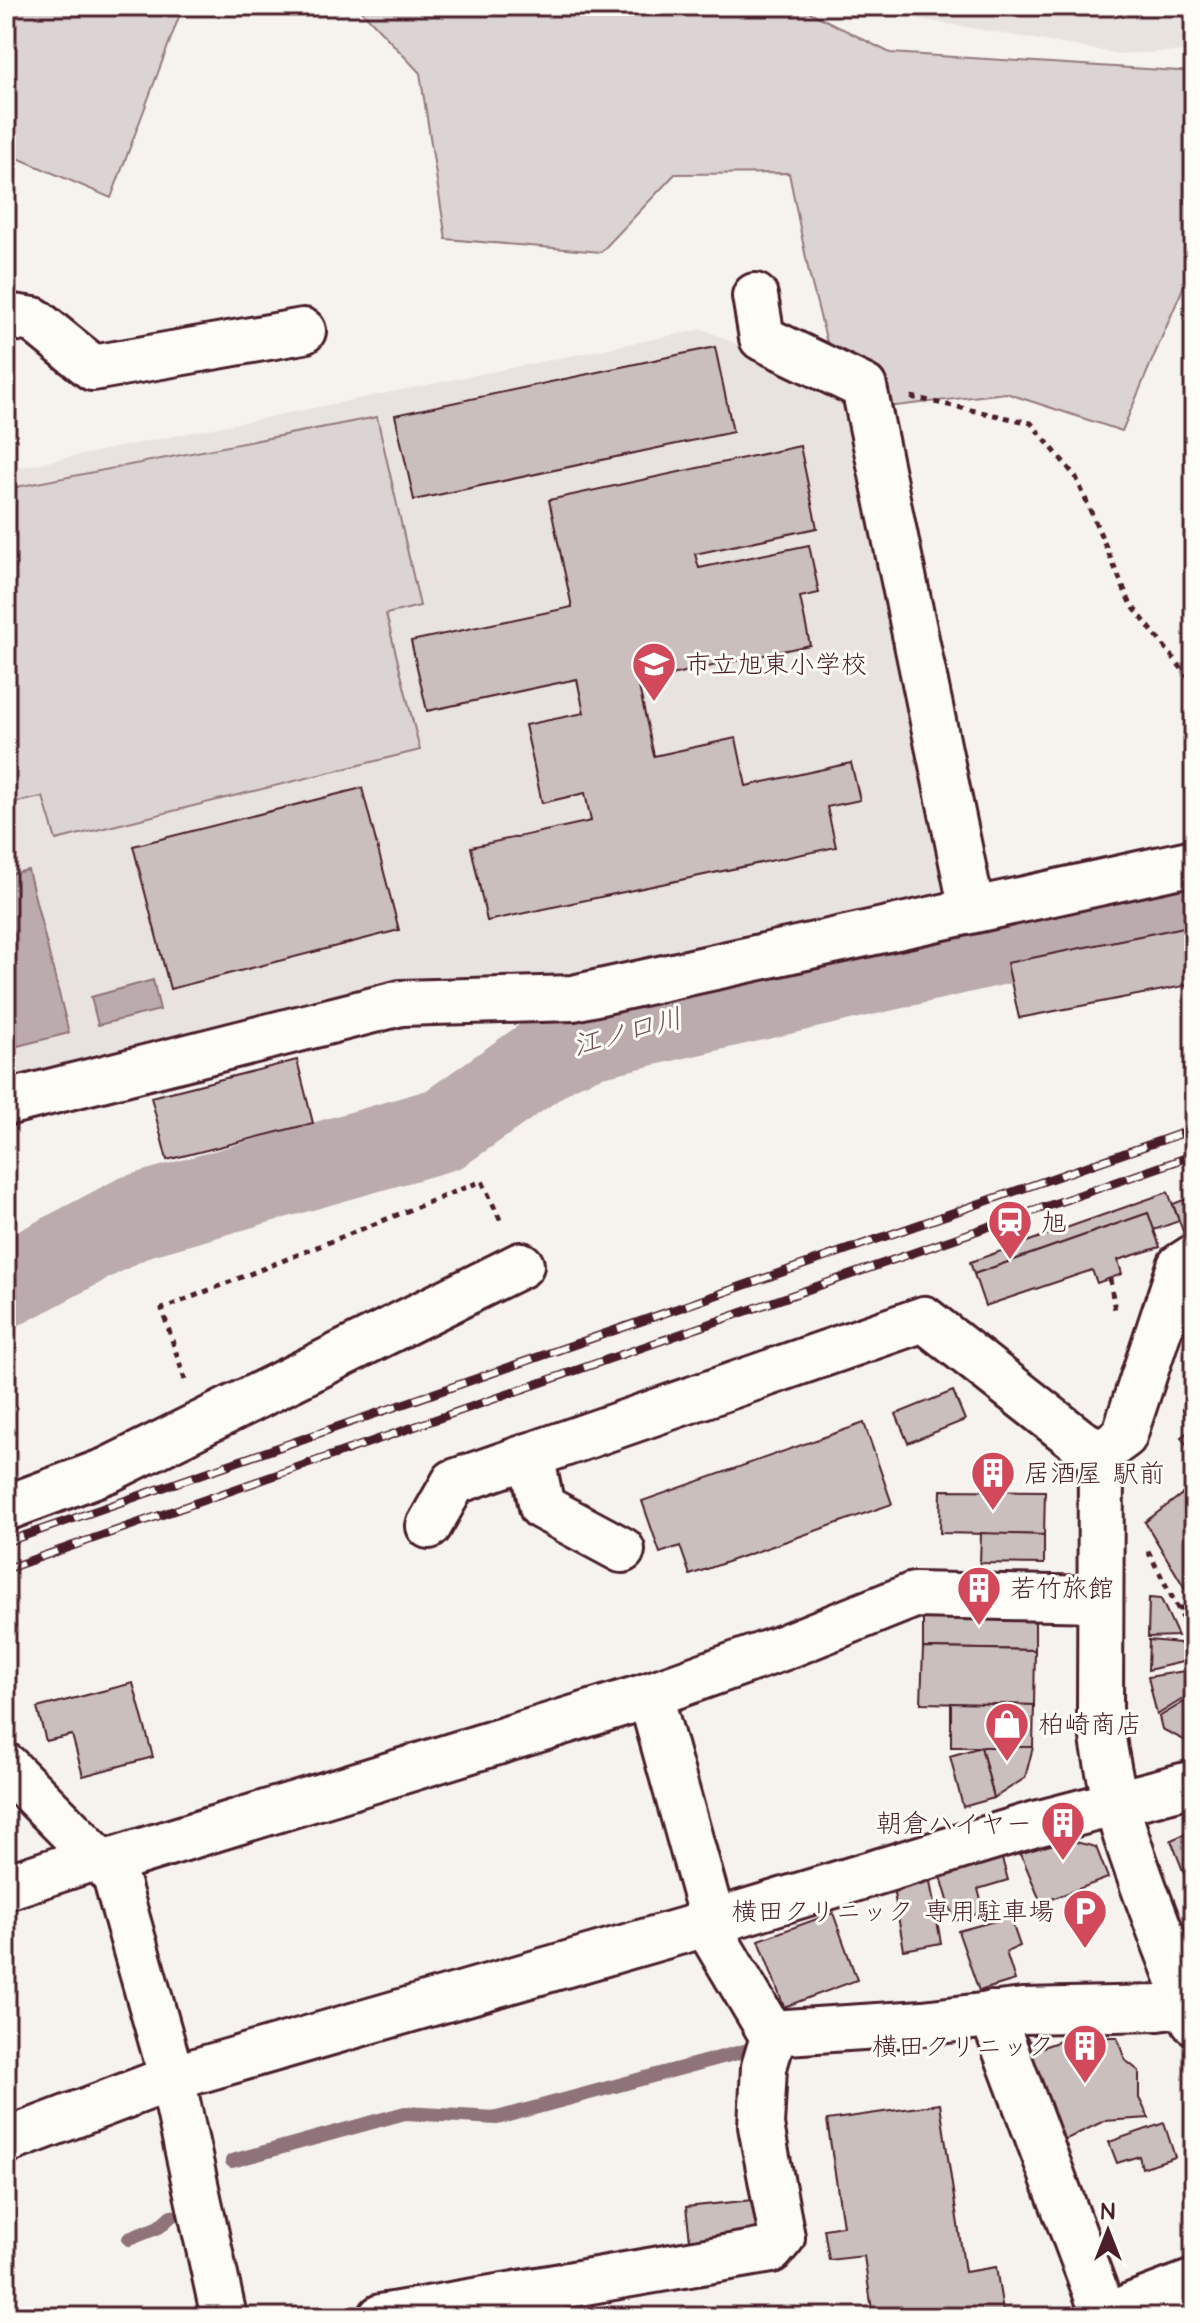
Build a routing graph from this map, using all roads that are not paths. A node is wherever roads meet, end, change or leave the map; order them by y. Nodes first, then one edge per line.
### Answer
1 (755, 296) dead end
2 (6, 316) edge
3 (303, 331) dead end
4 (1194, 862) edge
5 (972, 910) junction
6 (6, 1103) edge
7 (1194, 1257) edge
8 (521, 1265) road end
9 (1101, 1453) junction
10 (531, 1455) junction
11 (6, 1508) edge
12 (429, 1526) dead end
13 (622, 1550) dead end
14 (1099, 1599) junction
15 (650, 1695) junction
16 (6, 1766) edge
17 (1194, 1783) edge
18 (1116, 1803) junction
19 (100, 1860) junction
20 (6, 1887) edge
21 (710, 1923) junction
22 (1192, 2010) edge
23 (992, 2014) junction
24 (771, 2033) junction
25 (172, 2078) junction
26 (6, 2141) edge
27 (1194, 2282) edge
28 (1117, 2311) edge
29 (224, 2317) edge
30 (381, 2317) edge

1 - 5 street
2 - 3 street
4 - 5 street
5 - 6 street
7 - 9 street
8 - 11 street
9 - 10 street
9 - 14 street
10 - 12 street
10 - 13 street
14 - 15 street
14 - 18 street
15 - 19 street
15 - 21 street
16 - 19 street
17 - 18 street
18 - 21 street
18 - 22 street
19 - 20 street
19 - 25 street
21 - 24 street
21 - 25 street
22 - 23 street
23 - 24 street
23 - 28 street
24 - 30 street
25 - 26 street
25 - 29 street
27 - 28 street

